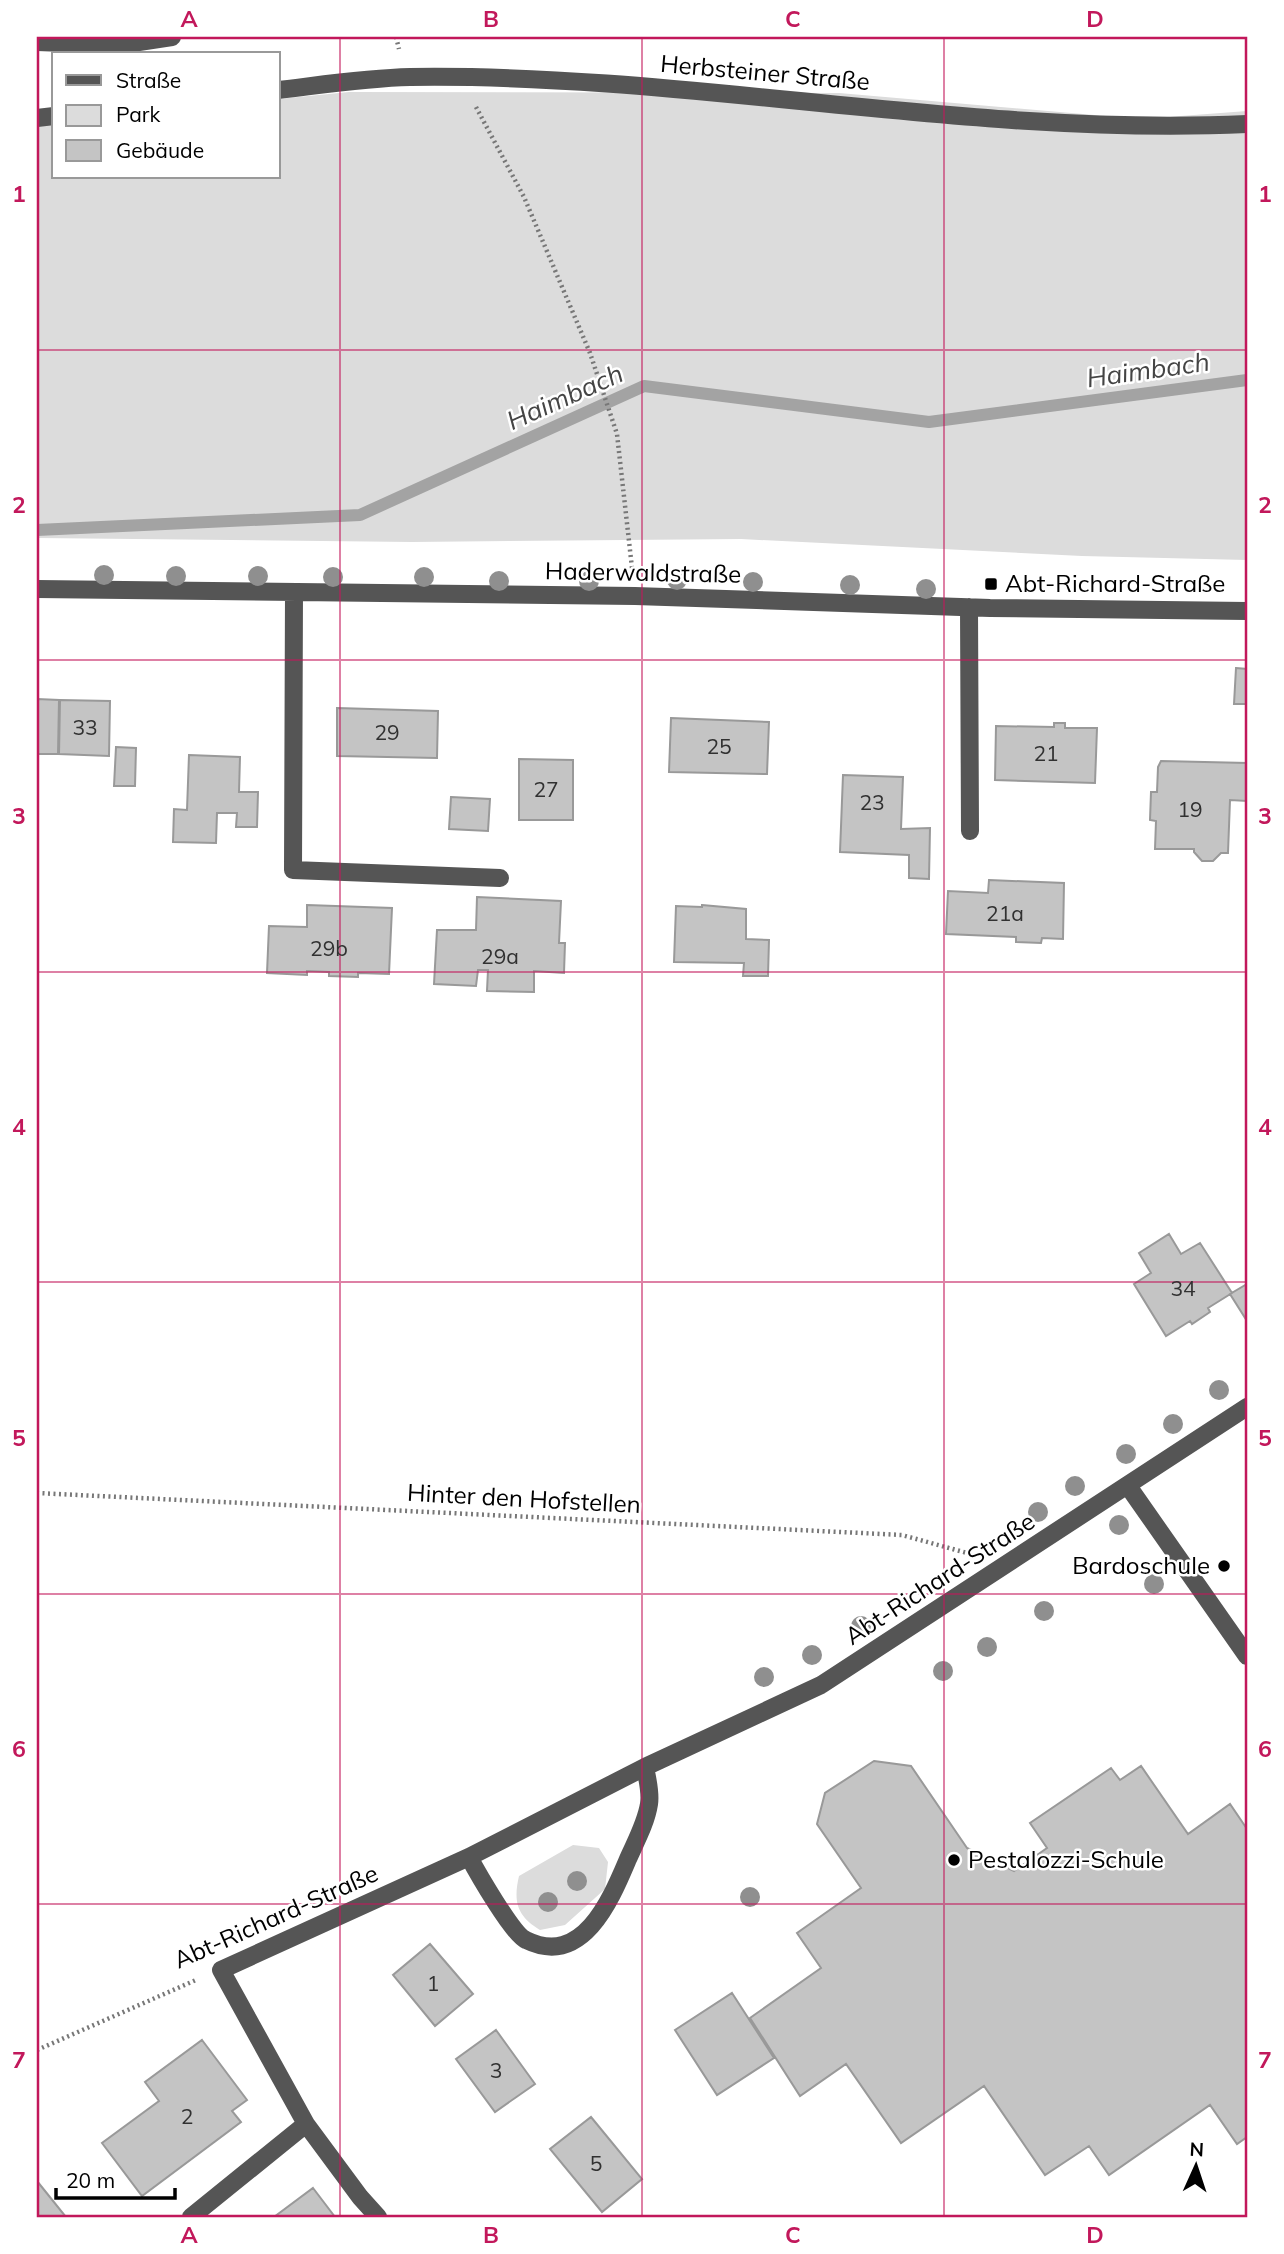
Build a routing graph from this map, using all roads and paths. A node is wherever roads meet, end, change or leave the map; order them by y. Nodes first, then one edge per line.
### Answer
1 (172, 37) edge
2 (37, 42) edge
3 (461, 78) junction
4 (280, 90) edge
5 (1247, 124) edge
6 (37, 589) edge
7 (294, 592) junction
8 (635, 596) junction
9 (969, 607) junction
10 (1247, 611) edge
11 (970, 831) dead end
12 (500, 878) dead end
13 (1247, 1407) edge
14 (1128, 1486) junction
15 (37, 1493) edge
16 (1007, 1564) junction
17 (1247, 1656) edge
18 (645, 1767) junction
19 (469, 1857) junction
20 (221, 1970) junction
21 (37, 2050) edge
22 (306, 2124) junction
23 (191, 2217) edge
24 (378, 2217) edge

1 - 2 street
3 - 4 street, Herbsteiner Straße
3 - 5 street, Herbsteiner Straße
3 - 8 path
6 - 7 street, Haderwaldstraße
7 - 8 street, Haderwaldstraße
7 - 12 street
8 - 9 street, Haderwaldstraße
9 - 10 street, Haderwaldstraße
9 - 11 street
13 - 14 street, Abt-Richard-Straße
14 - 16 street, Abt-Richard-Straße
14 - 17 street
15 - 16 path, Hinter den Hofstellen
16 - 18 street, Abt-Richard-Straße
18 - 19 street, Abt-Richard-Straße
18 - 19 street
19 - 20 street, Abt-Richard-Straße
20 - 21 path, Abt-Richard-Straße
20 - 22 street
22 - 23 street
22 - 24 street

